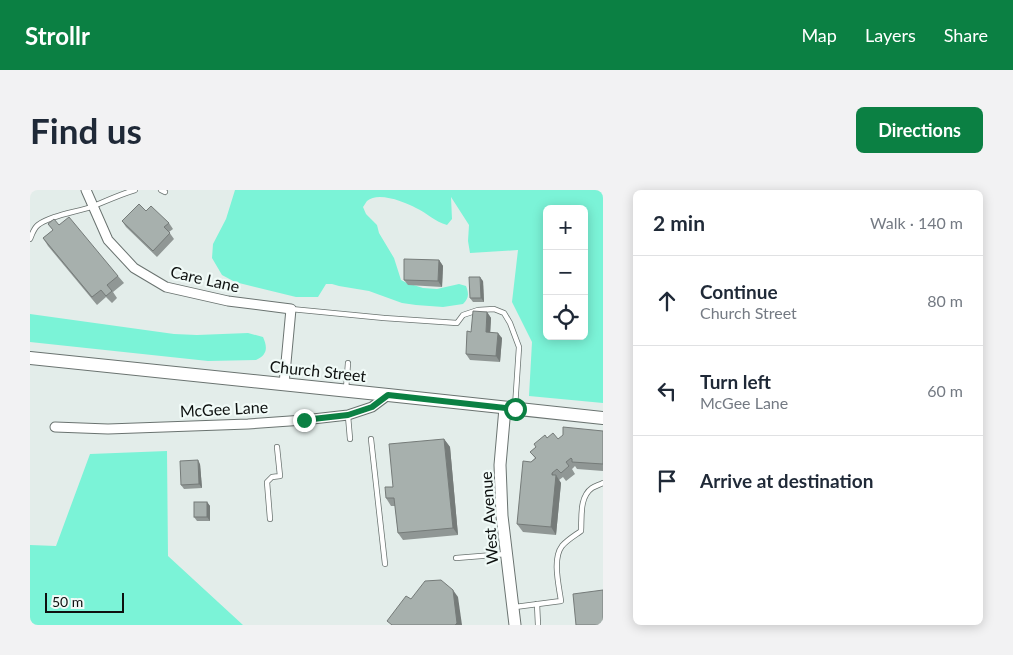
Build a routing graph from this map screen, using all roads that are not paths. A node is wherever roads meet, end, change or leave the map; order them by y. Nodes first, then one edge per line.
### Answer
1 (86, 190) edge
2 (135, 190) edge
3 (93, 206) junction
4 (30, 239) edge
5 (291, 309) junction
6 (30, 358) edge
7 (348, 363) dead end
8 (284, 384) junction
9 (346, 390) junction
10 (388, 395) junction
11 (510, 408) junction
12 (348, 415) junction
13 (603, 418) edge
14 (55, 427) dead end
15 (350, 439) dead end
16 (370, 439) dead end
17 (277, 446) dead end
18 (603, 483) edge
19 (270, 518) dead end
20 (507, 554) junction
21 (456, 558) dead end
22 (385, 564) dead end
23 (537, 604) junction
24 (513, 607) junction
25 (515, 625) edge
26 (538, 625) edge

1 - 3 street, Care Lane
2 - 3 lane
3 - 4 lane
3 - 5 street, Care Lane
5 - 8 street
5 - 11 lane
6 - 8 main road, Church Street
7 - 9 lane
8 - 9 main road, Church Street
9 - 10 main road, Church Street
10 - 11 main road, Church Street
10 - 12 street, McGee Lane
11 - 13 main road, Church Street
11 - 20 street, West Avenue
12 - 14 street, McGee Lane
12 - 15 lane
16 - 22 lane
17 - 19 lane
18 - 23 lane
20 - 21 lane
20 - 24 street, West Avenue
23 - 24 lane
23 - 26 lane
24 - 25 street, West Avenue

